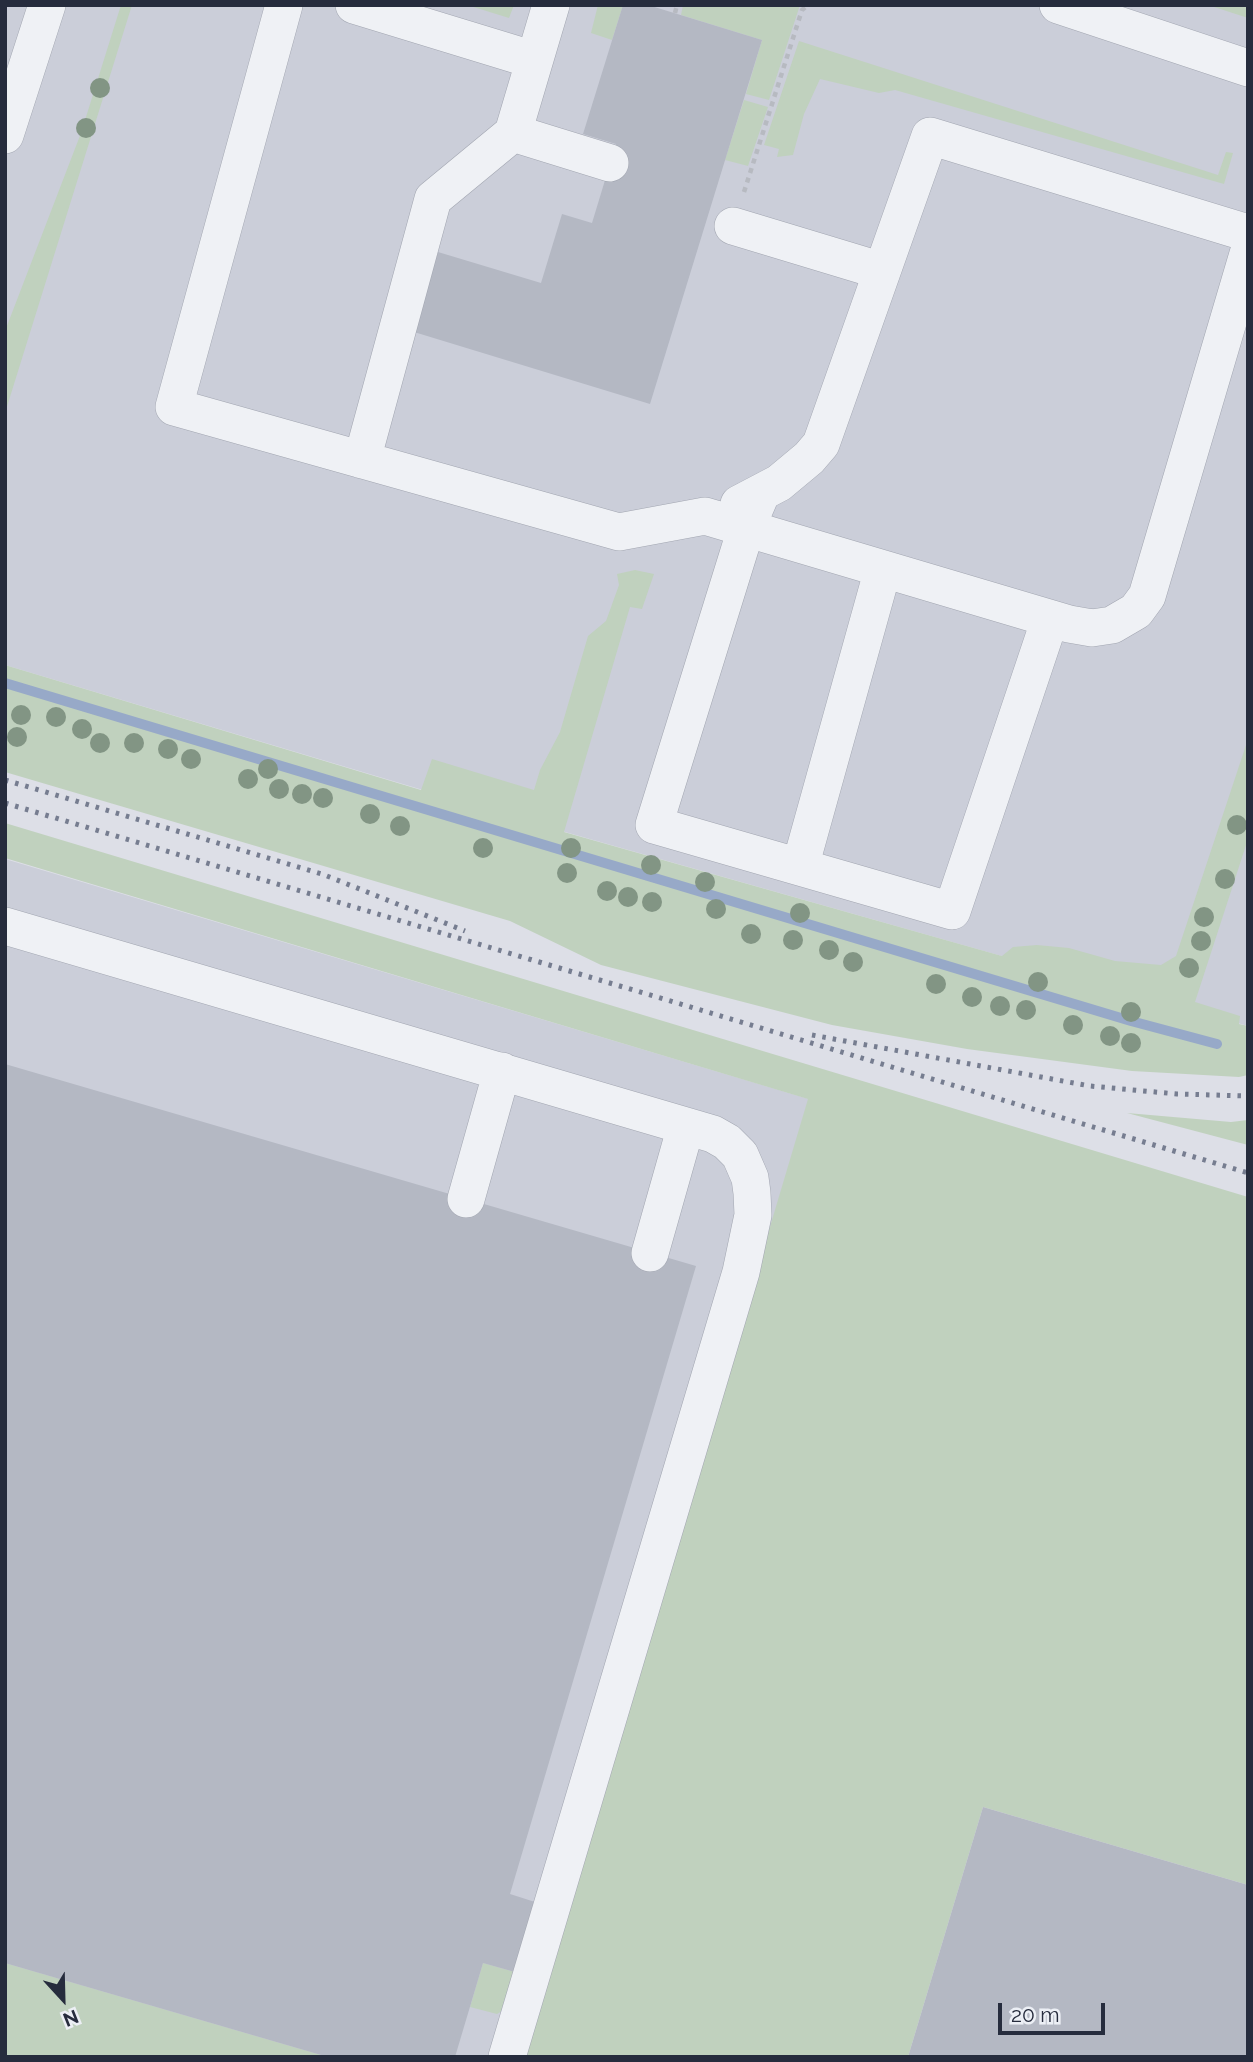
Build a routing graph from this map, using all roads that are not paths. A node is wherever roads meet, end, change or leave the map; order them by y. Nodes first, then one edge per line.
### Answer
1 (47, 5) edge
2 (284, 5) edge
3 (354, 5) edge
4 (551, 5) edge
5 (1058, 5) edge
6 (534, 60) junction
7 (1248, 68) edge
8 (513, 133) junction
9 (5, 135) edge
10 (610, 163) dead end
11 (733, 226) road end
12 (1248, 233) edge
13 (1248, 254) edge
14 (882, 271) junction
15 (362, 460) junction
16 (761, 494) junction
17 (705, 516) junction
18 (746, 529) junction
19 (883, 569) junction
20 (1050, 619) junction
21 (800, 867) junction
22 (5, 926) edge
23 (502, 1072) junction
24 (686, 1126) junction
25 (466, 1199) dead end
26 (650, 1253) dead end
27 (507, 2057) edge

1 - 9 lane
2 - 15 lane
3 - 6 lane
4 - 6 lane
5 - 7 lane
6 - 8 lane
8 - 10 lane
8 - 15 lane
11 - 14 lane
12 - 14 lane
13 - 20 lane
14 - 16 lane
15 - 17 lane
16 - 17 lane
16 - 18 lane
17 - 18 lane
18 - 19 lane
18 - 21 lane
19 - 20 lane
19 - 21 lane
20 - 21 lane
22 - 23 lane
23 - 24 lane
23 - 25 lane
24 - 26 lane
24 - 27 lane

